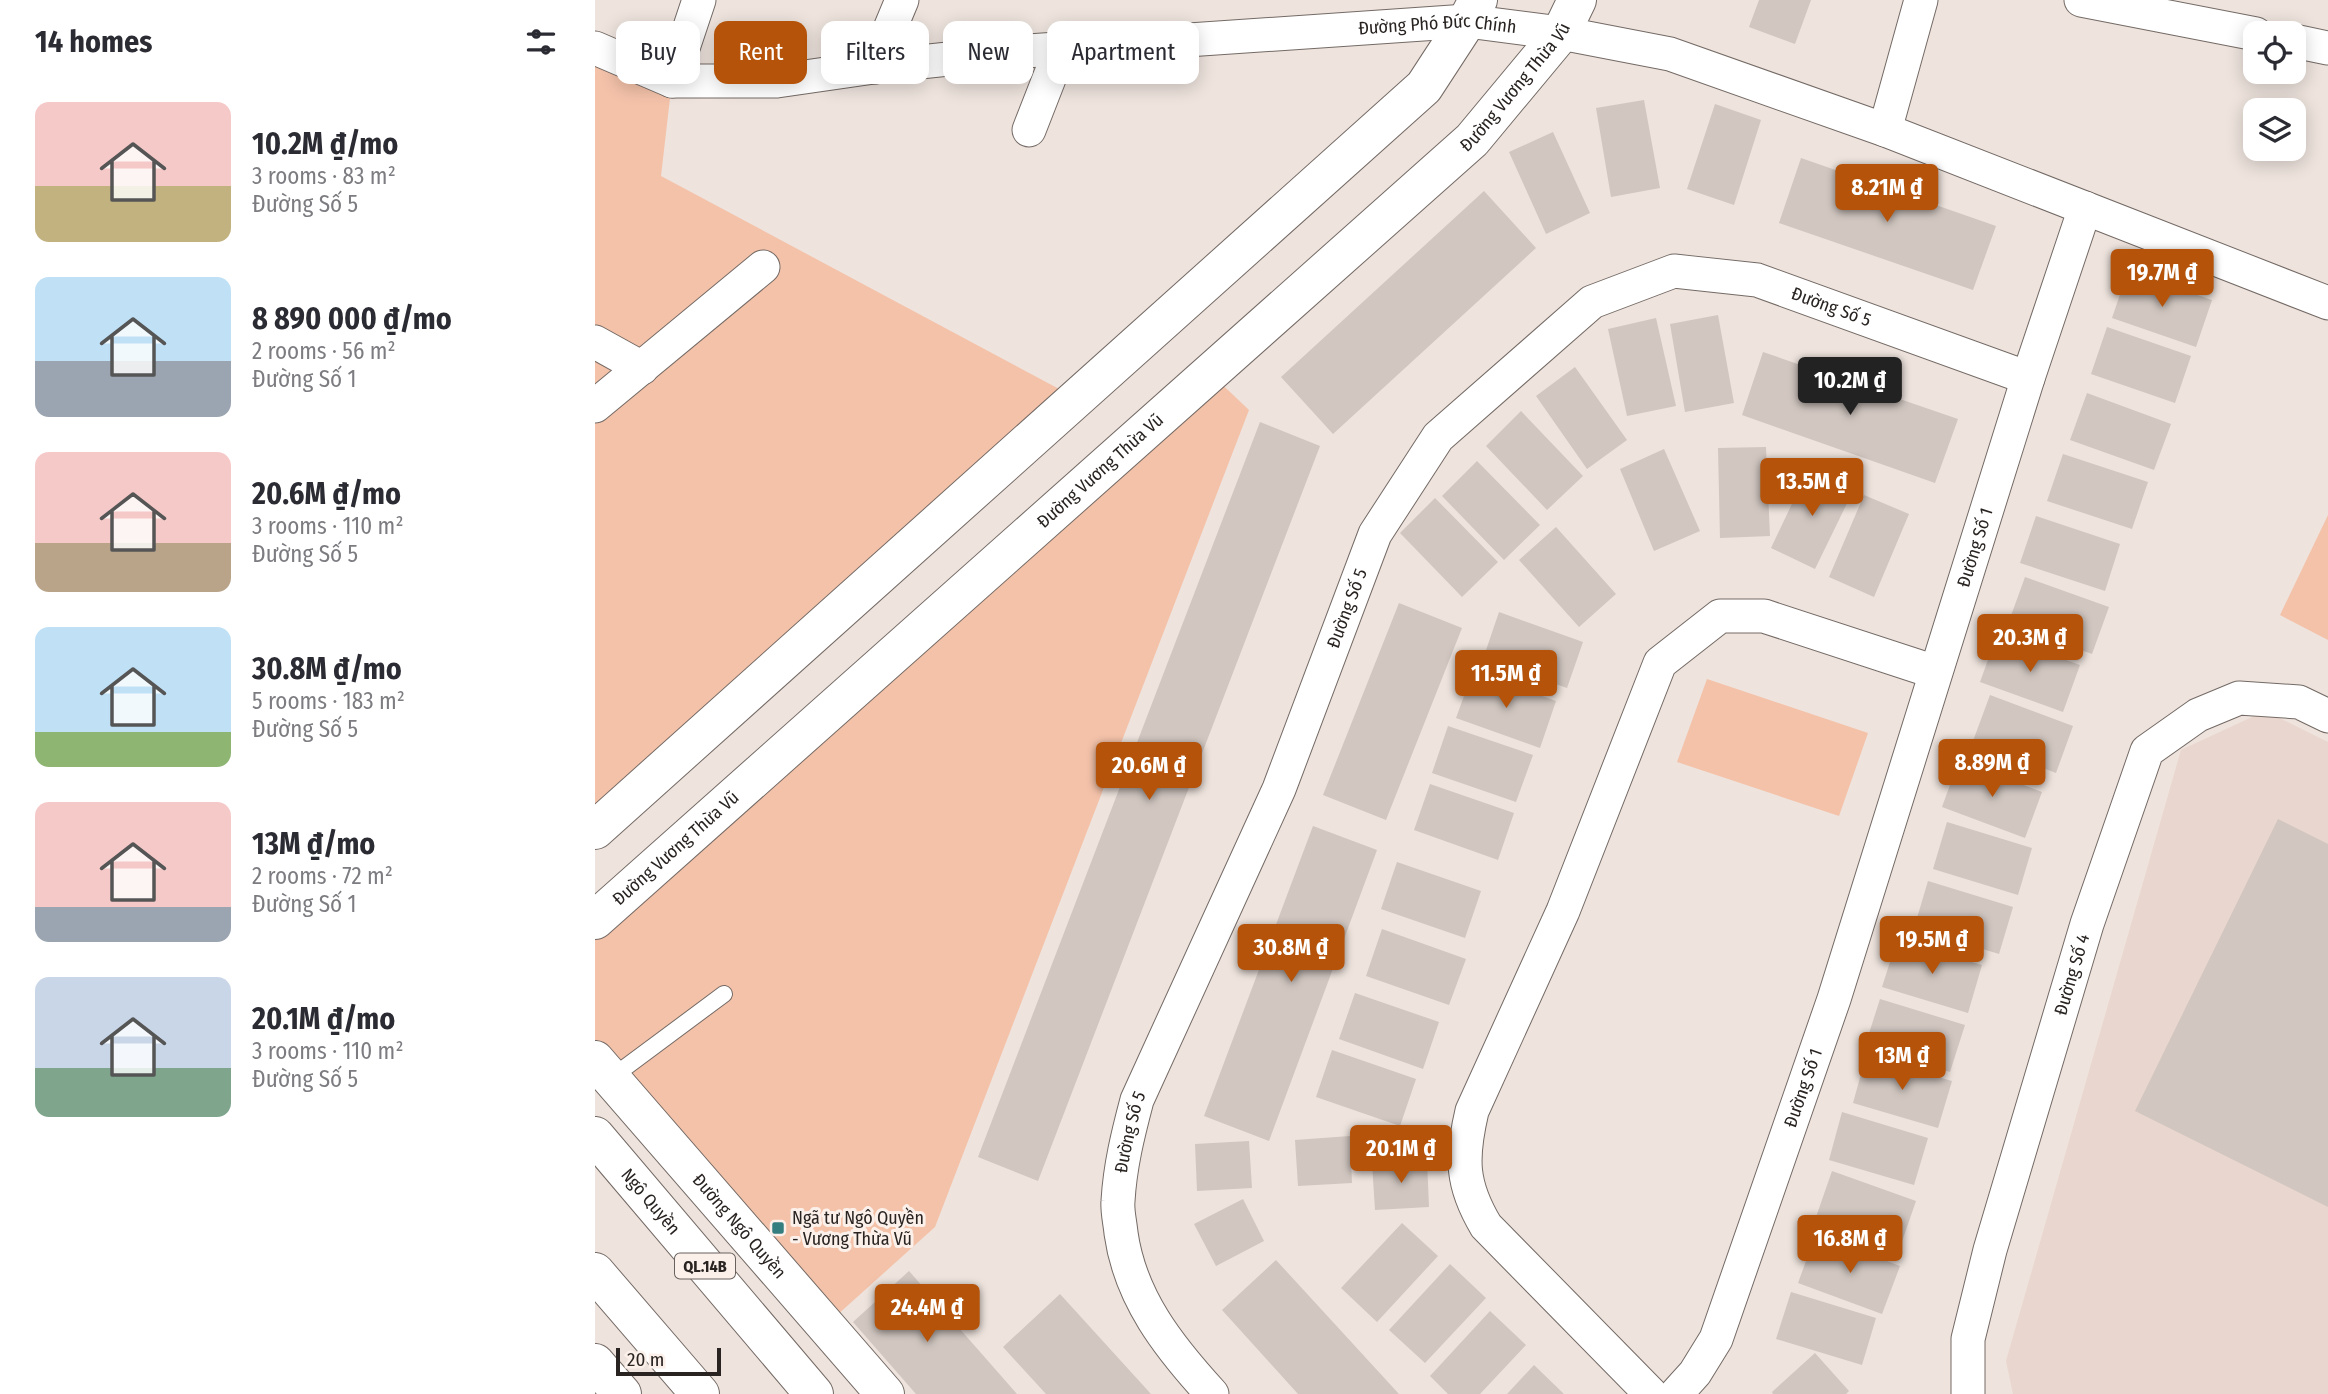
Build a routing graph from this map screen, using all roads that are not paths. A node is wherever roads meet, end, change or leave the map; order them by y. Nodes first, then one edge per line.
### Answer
1 (699, 0) edge
2 (902, 0) edge
3 (1921, 0) edge
4 (2081, 0) edge
5 (1473, 11) edge
6 (1569, 16) edge
7 (692, 21) edge
8 (893, 21) edge
9 (2243, 31) edge
10 (1199, 36) edge
11 (2306, 43) edge
12 (595, 48) edge
13 (2328, 48) edge
14 (1047, 49) edge
15 (616, 57) edge
16 (929, 61) edge
17 (821, 75) edge
18 (700, 81) edge
19 (1047, 84) edge
20 (1029, 130) dead end
21 (1885, 130) junction
22 (2085, 208) junction
23 (763, 267) dead end
24 (2328, 303) edge
25 (595, 342) edge
26 (642, 368) junction
27 (2028, 378) junction
28 (595, 406) edge
29 (1935, 672) junction
30 (2328, 716) edge
31 (595, 830) edge
32 (595, 920) edge
33 (724, 994) dead end
34 (603, 1069) edge
35 (595, 1136) edge
36 (595, 1272) edge
37 (595, 1363) edge
38 (622, 1394) edge
39 (700, 1394) edge
40 (814, 1394) edge
41 (885, 1394) edge
42 (1212, 1394) edge
43 (1651, 1394) edge
44 (1676, 1394) edge
45 (1968, 1394) edge

1 - 7 street
2 - 8 street
3 - 21 street
4 - 9 street
5 - 6 street, Đường Phó Đức Chính
5 - 10 street, Đường Phó Đức Chính
5 - 31 main road
6 - 21 street, Đường Phó Đức Chính
6 - 32 main road, Đường Vương Thừa Vũ
11 - 13 street
12 - 15 street, Đường Phó Đức Chính
14 - 16 street, Đường Phó Đức Chính
17 - 18 street, Đường Phó Đức Chính
19 - 20 street
21 - 22 street, Đường Phó Đức Chính
22 - 24 street, Đường Phó Đức Chính
22 - 27 street, Đường Số 1
23 - 26 street
25 - 26 street
26 - 28 street
27 - 29 street, Đường Số 1
27 - 42 street, Đường Số 5
29 - 43 street
29 - 44 street, Đường Số 1
30 - 45 street, Đường Số 4
33 - 34 lane
34 - 41 main road, Đường Ngô Quyền
35 - 40 main road, Ngô Quyền / QL.14B
36 - 39 main road
37 - 38 main road

